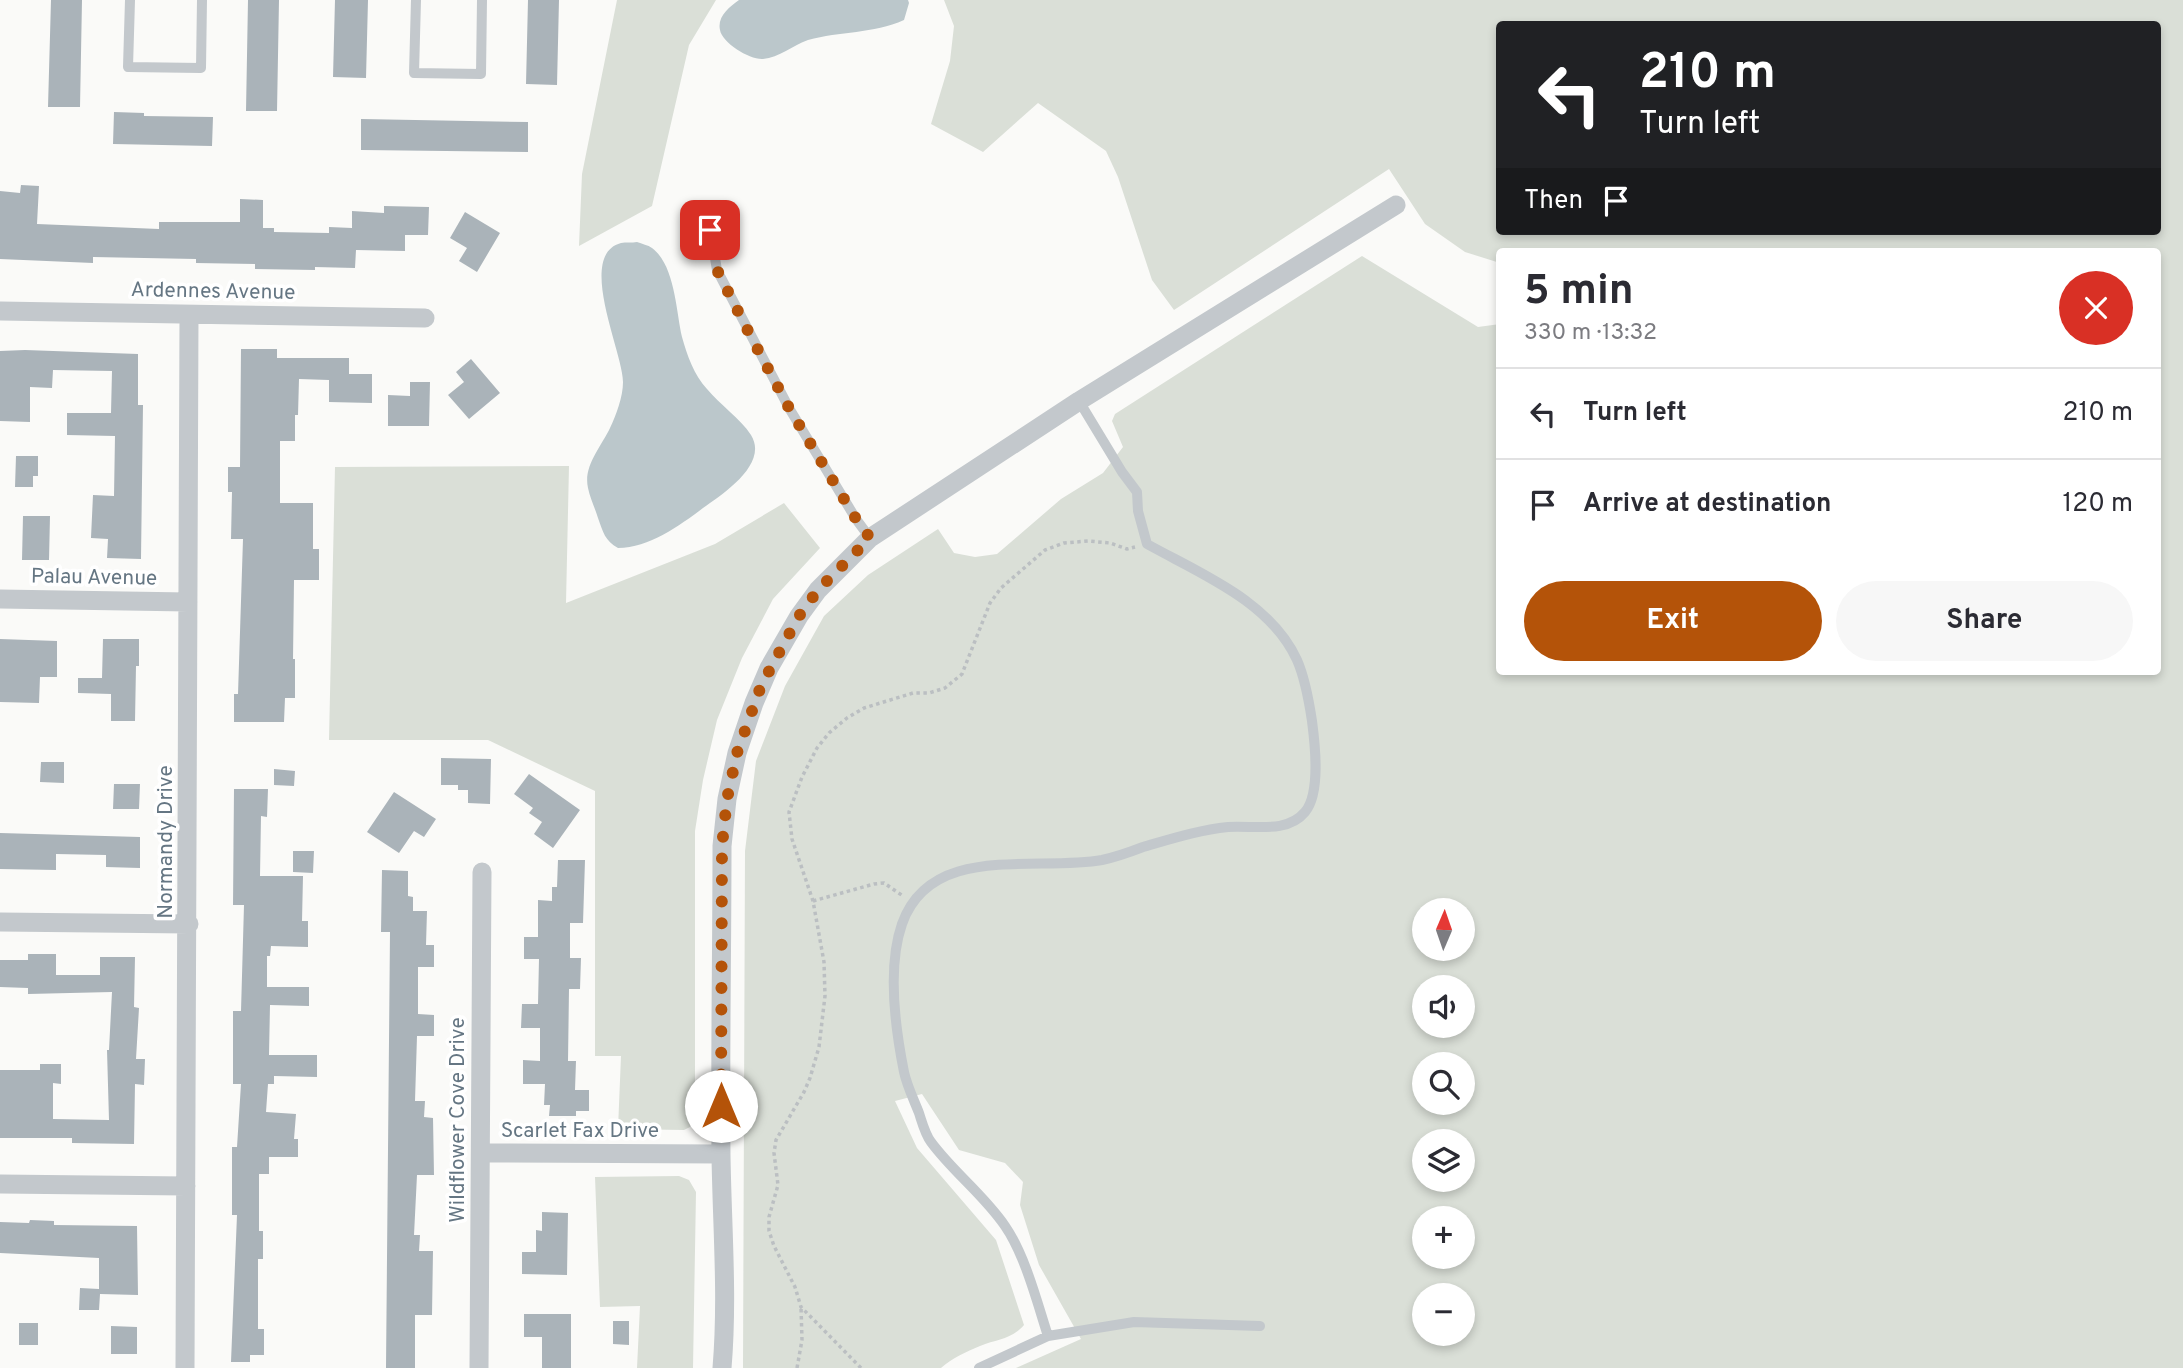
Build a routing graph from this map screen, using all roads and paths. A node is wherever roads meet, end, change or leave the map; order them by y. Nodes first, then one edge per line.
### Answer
1 (130, 0) edge
2 (202, 0) edge
3 (416, 0) edge
4 (482, 0) edge
5 (1395, 205) dead end
6 (707, 211) dead end
7 (0, 311) edge
8 (190, 316) junction
9 (425, 318) dead end
10 (1079, 401) junction
11 (870, 538) junction
12 (1147, 544) junction
13 (0, 599) edge
14 (188, 602) junction
15 (482, 872) dead end
16 (813, 901) junction
17 (912, 902) junction
18 (0, 922) edge
19 (189, 924) junction
20 (481, 1153) junction
21 (721, 1154) junction
22 (0, 1184) edge
23 (186, 1186) junction
24 (801, 1307) junction
25 (1260, 1326) dead end
26 (1048, 1336) junction
27 (185, 1368) edge
28 (479, 1368) edge
29 (722, 1368) edge
30 (797, 1368) edge
31 (861, 1368) edge
32 (979, 1368) edge

1 - 2 lane
3 - 4 lane
5 - 10 street
6 - 11 lane
7 - 8 street, Ardennes Avenue
8 - 9 street, Ardennes Avenue
8 - 14 street, Normandy Drive
10 - 11 street
10 - 12 lane
11 - 21 street
12 - 16 path
12 - 17 lane
13 - 14 street, Palau Avenue
14 - 19 street, Normandy Drive
15 - 20 street, Wildflower Cove Drive
16 - 17 path
16 - 24 path
17 - 26 lane
18 - 19 street
19 - 23 street, Normandy Drive
20 - 21 street, Scarlet Fax Drive
20 - 28 street, Wildflower Cove Drive
21 - 29 street
22 - 23 street
23 - 27 street, Normandy Drive
24 - 30 path
24 - 31 path
25 - 26 lane
26 - 32 lane

